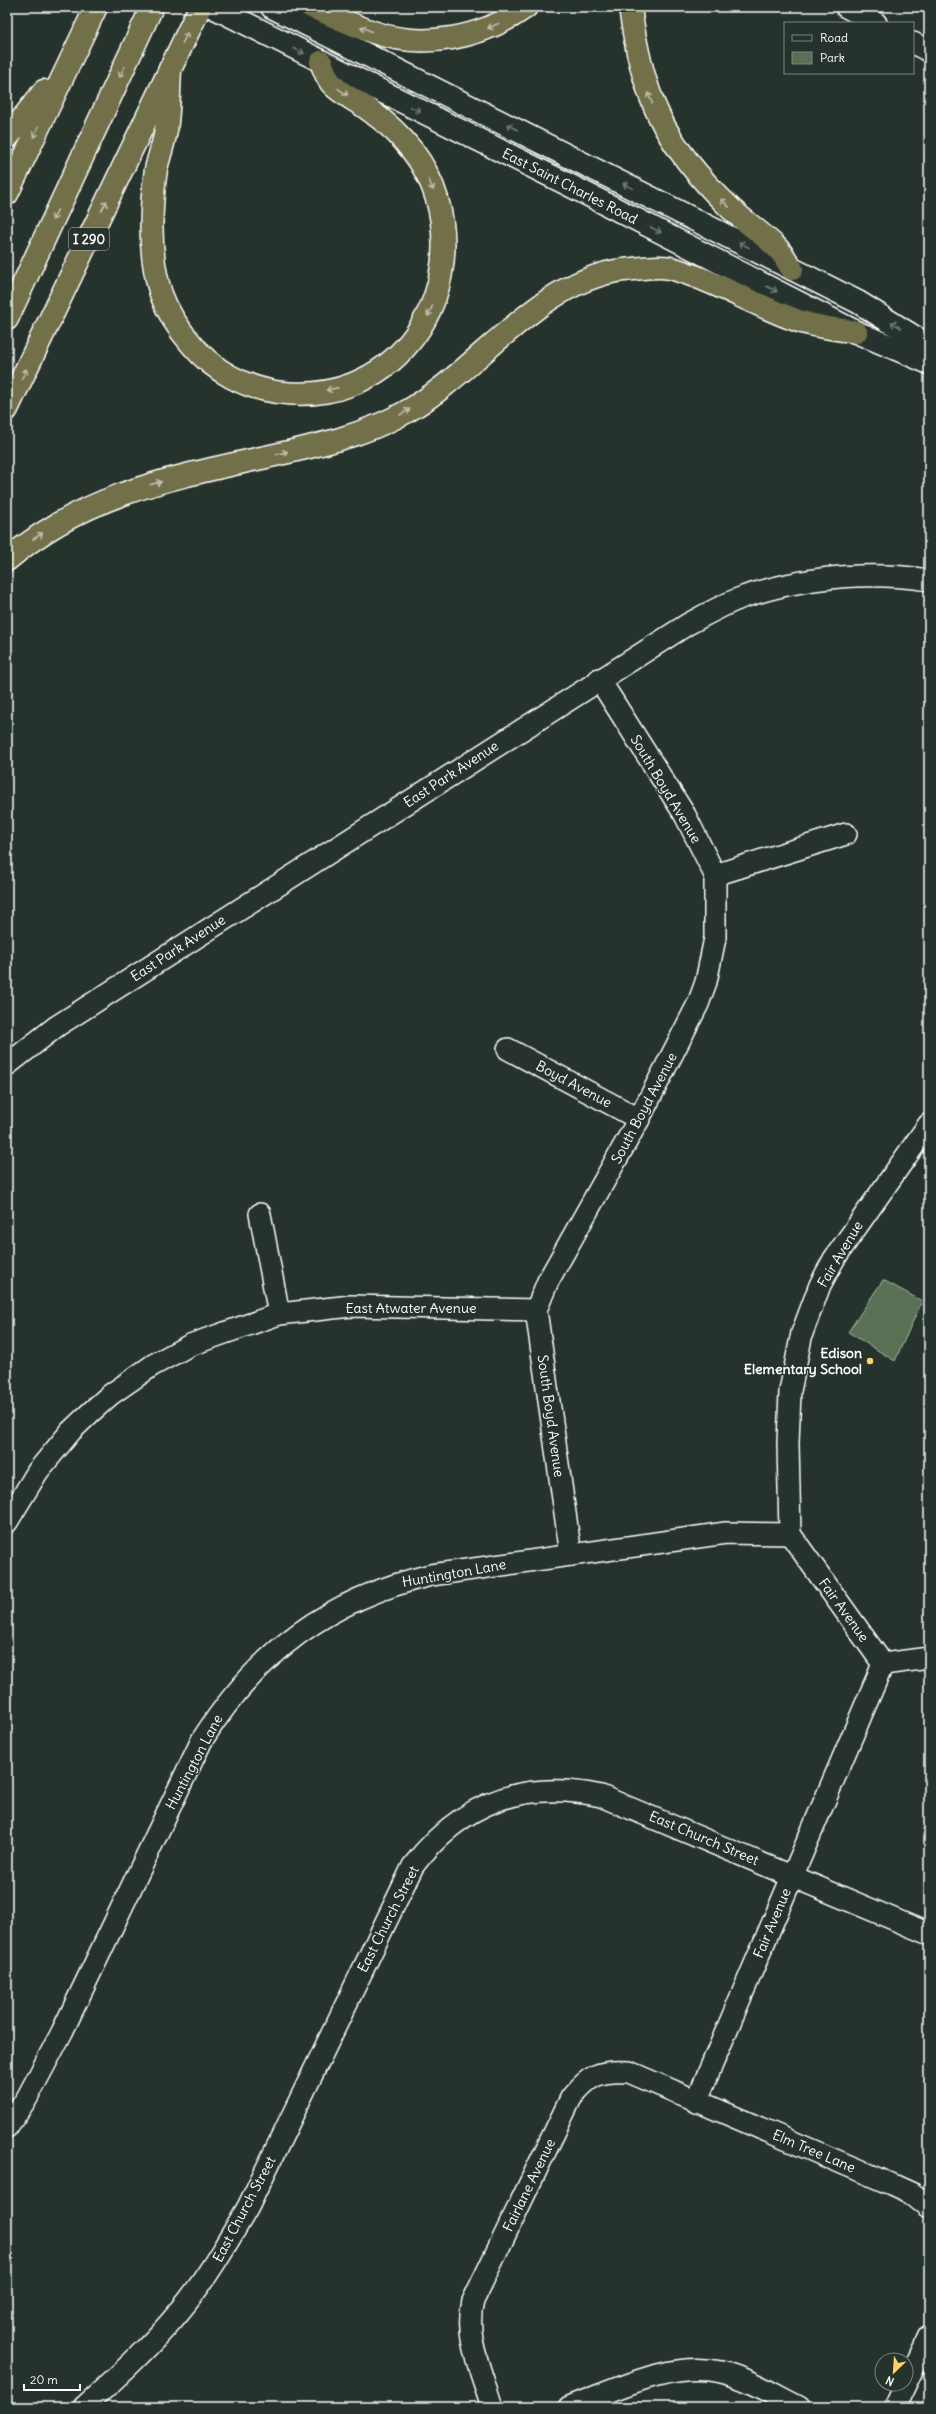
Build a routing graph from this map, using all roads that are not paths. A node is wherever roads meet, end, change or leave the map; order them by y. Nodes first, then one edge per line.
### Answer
1 (96, 7) edge
2 (152, 7) edge
3 (200, 7) edge
4 (213, 7) edge
5 (311, 7) edge
6 (526, 7) edge
7 (630, 7) edge
8 (846, 7) edge
9 (274, 8) edge
10 (874, 22) edge
11 (82, 33) junction
12 (914, 44) edge
13 (929, 51) edge
14 (321, 62) junction
15 (170, 69) junction
16 (7, 138) edge
17 (7, 194) edge
18 (792, 269) junction
19 (7, 319) edge
20 (856, 332) junction
21 (929, 346) edge
22 (929, 363) edge
23 (7, 409) edge
24 (7, 560) edge
25 (929, 580) edge
26 (598, 679) junction
27 (846, 834) dead end
28 (715, 875) junction
29 (508, 1049) dead end
30 (7, 1065) edge
31 (639, 1118) junction
32 (929, 1124) edge
33 (260, 1214) dead end
34 (536, 1310) junction
35 (279, 1314) junction
36 (7, 1522) edge
37 (790, 1534) junction
38 (571, 1554) junction
39 (929, 1658) edge
40 (883, 1664) junction
41 (792, 1876) junction
42 (929, 1934) edge
43 (696, 2102) junction
44 (7, 2127) edge
45 (929, 2207) edge
46 (929, 2336) edge
47 (84, 2407) edge
48 (492, 2407) edge
49 (569, 2407) edge
50 (799, 2407) edge
51 (895, 2407) edge

1 - 11 highway
2 -> 19 highway, I 290
15 -> 3 highway, I 290
4 -> 14 main road, East Saint Charles Road
6 -> 5 highway
18 -> 7 highway
8 - 10 street
18 -> 9 main road, East Saint Charles Road
11 - 16 highway
11 -> 17 highway
12 - 13 street
14 -> 15 highway
14 -> 20 main road, East Saint Charles Road
23 -> 15 highway, I 290
21 -> 18 main road, East Saint Charles Road
20 - 22 main road, East Saint Charles Road
24 -> 20 highway
25 - 26 street, East Park Avenue
26 - 28 street, South Boyd Avenue
26 - 30 street, East Park Avenue
27 - 28 street
28 - 31 street, South Boyd Avenue
29 - 31 street, Boyd Avenue
31 - 34 street, South Boyd Avenue
32 - 37 street, Fair Avenue
33 - 35 street
34 - 35 street, East Atwater Avenue
34 - 38 street, South Boyd Avenue
35 - 36 street, East Atwater Avenue
37 - 38 street, Huntington Lane
37 - 40 street, Fair Avenue
38 - 44 street, Huntington Lane
39 - 40 street
40 - 41 street, Fair Avenue
41 - 42 street, East Church Street
41 - 43 street, Fair Avenue
41 - 47 street, East Church Street
43 - 45 street, Elm Tree Lane
43 - 48 street, Fairlane Avenue
46 - 51 street
49 - 50 street

